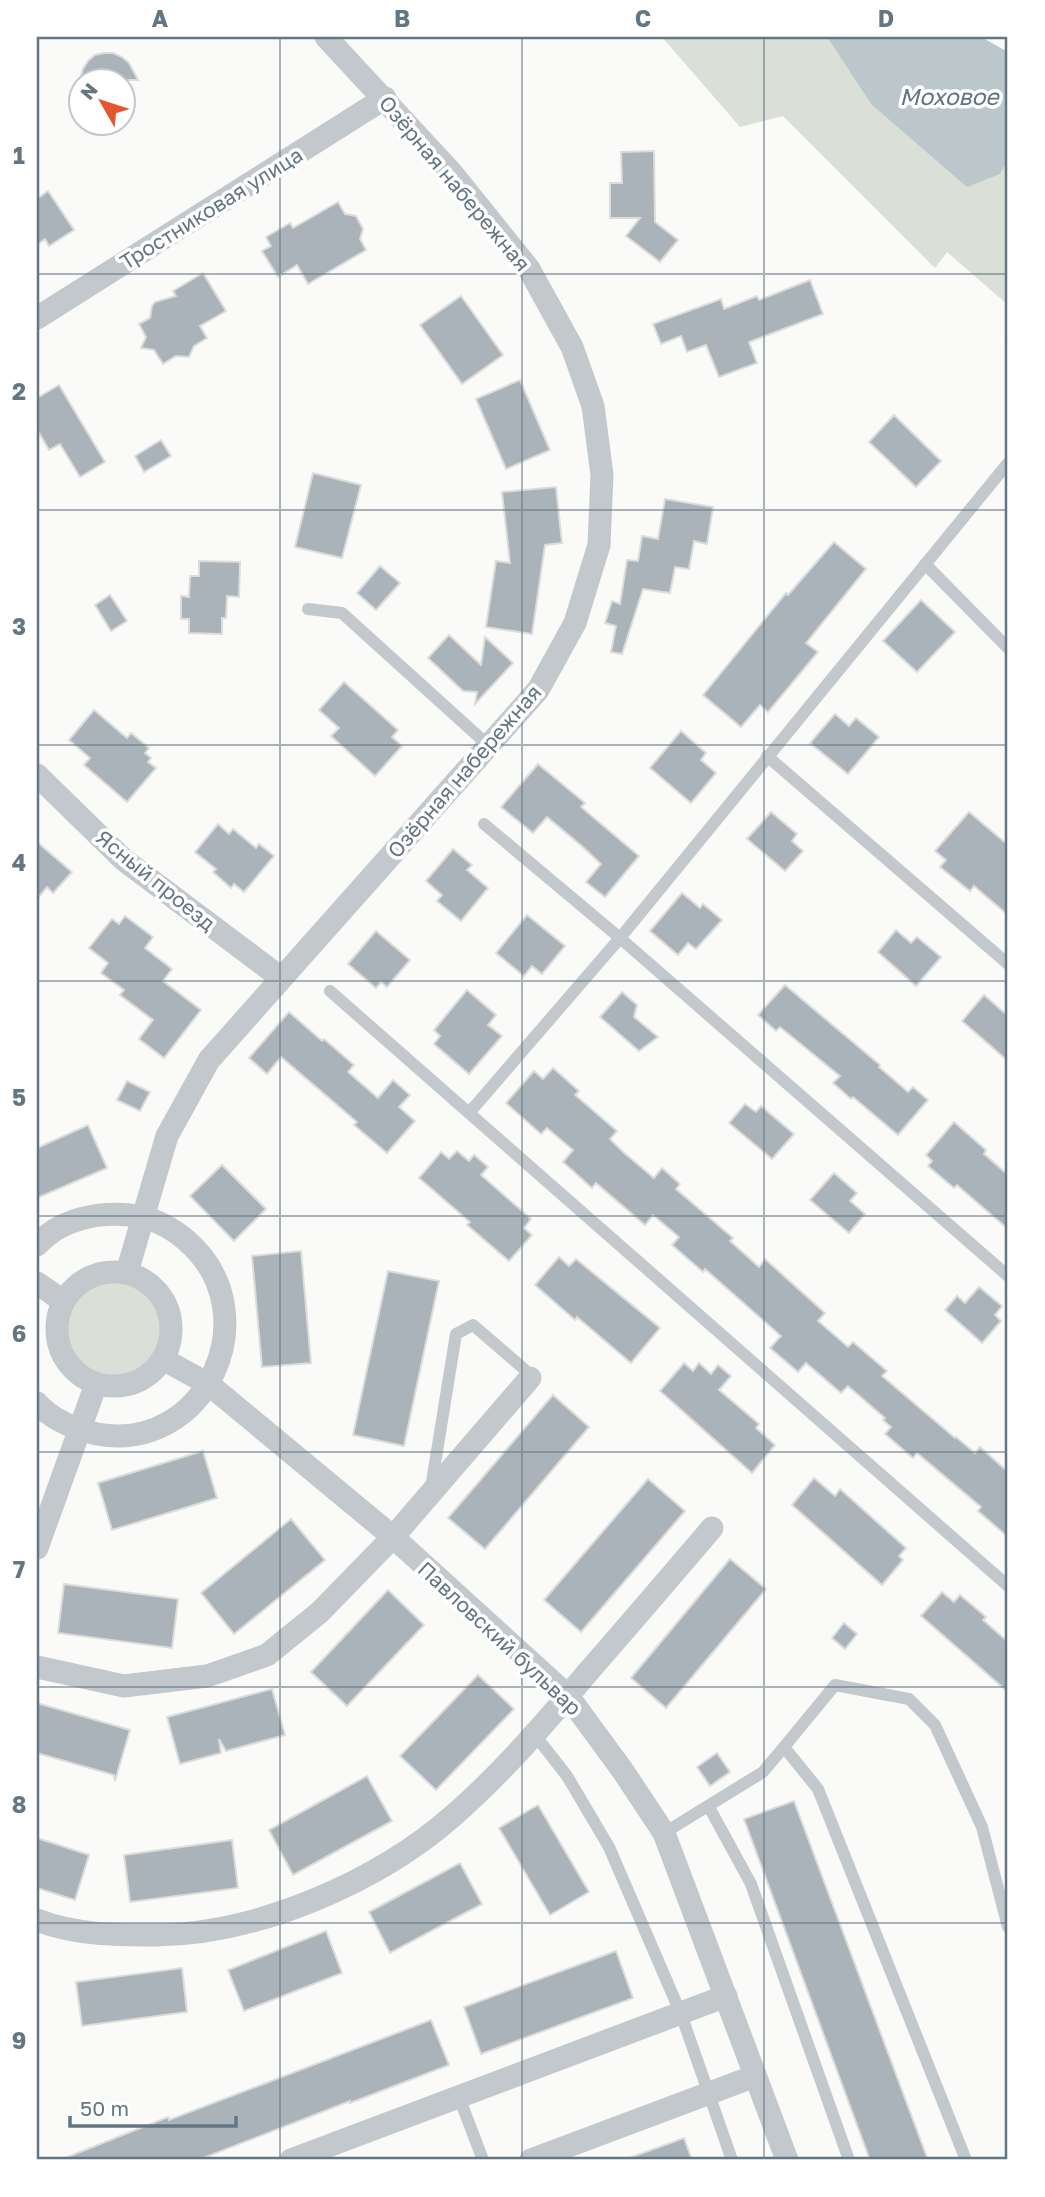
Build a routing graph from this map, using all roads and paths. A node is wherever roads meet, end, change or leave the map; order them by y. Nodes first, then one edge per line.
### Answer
1 (326, 37) edge
2 (385, 98) junction
3 (37, 317) edge
4 (1008, 463) edge
5 (925, 564) junction
6 (308, 610) dead end
7 (1008, 648) edge
8 (489, 746) junction
9 (767, 756) junction
10 (37, 775) edge
11 (484, 824) dead end
12 (620, 938) junction
13 (1008, 964) edge
14 (281, 978) junction
15 (331, 991) dead end
16 (469, 1113) junction
17 (142, 1216) junction
18 (37, 1245) edge
19 (127, 1272) junction
20 (1008, 1276) edge
21 (37, 1283) edge
22 (63, 1301) junction
23 (163, 1359) junction
24 (530, 1378) joint
25 (96, 1384) junction
26 (208, 1384) junction
27 (37, 1403) edge
28 (78, 1430) junction
29 (430, 1495) junction
30 (712, 1528) dead end
31 (393, 1537) junction
32 (37, 1548) edge
33 (1008, 1586) edge
34 (37, 1667) edge
35 (568, 1696) junction
36 (535, 1735) junction
37 (784, 1746) junction
38 (709, 1807) junction
39 (664, 1833) junction
40 (37, 1920) edge
41 (1008, 1927) edge
42 (726, 1996) junction
43 (681, 2014) junction
44 (755, 2076) junction
45 (708, 2094) junction
46 (459, 2097) junction
47 (291, 2160) edge
48 (483, 2160) edge
49 (531, 2160) edge
50 (732, 2160) edge
51 (787, 2160) edge
52 (849, 2160) edge
53 (966, 2160) edge

1 - 2 street, Озёрная набережная
2 - 3 street, Тростниковая улица
2 - 8 street, Озёрная набережная
4 - 5 lane
5 - 7 lane
5 - 9 lane
6 - 8 lane
8 - 14 street, Озёрная набережная
9 - 12 lane
9 - 13 lane
10 - 14 street, Ясный проезд
11 - 12 lane
12 - 16 lane
12 - 20 lane
14 - 17 street, Озёрная набережная
15 - 16 lane
16 - 33 lane
17 - 18 street
17 - 19 street, Озёрная набережная
17 - 26 street
19 - 22 street
19 - 23 street
21 - 22 street
22 - 25 street
23 - 25 street
23 - 26 street, Павловский бульвар
24 - 29 street
24 - 29 lane
25 - 28 street
26 - 28 street
26 - 31 street, Павловский бульвар
27 - 28 street
28 - 32 street
29 - 31 street
30 - 35 street
31 - 34 street
31 - 35 street, Павловский бульвар
35 - 36 street
35 - 39 street, Павловский бульвар
36 - 40 street
36 - 43 lane
37 - 38 lane
37 - 41 lane
37 - 53 lane
38 - 39 lane
38 - 52 lane
39 - 42 street, Павловский бульвар
42 - 43 street
42 - 44 street, Павловский бульвар
43 - 45 lane
43 - 46 street
44 - 45 street
44 - 51 street, Павловский бульвар
45 - 49 street
45 - 50 lane
46 - 47 street
46 - 48 lane

